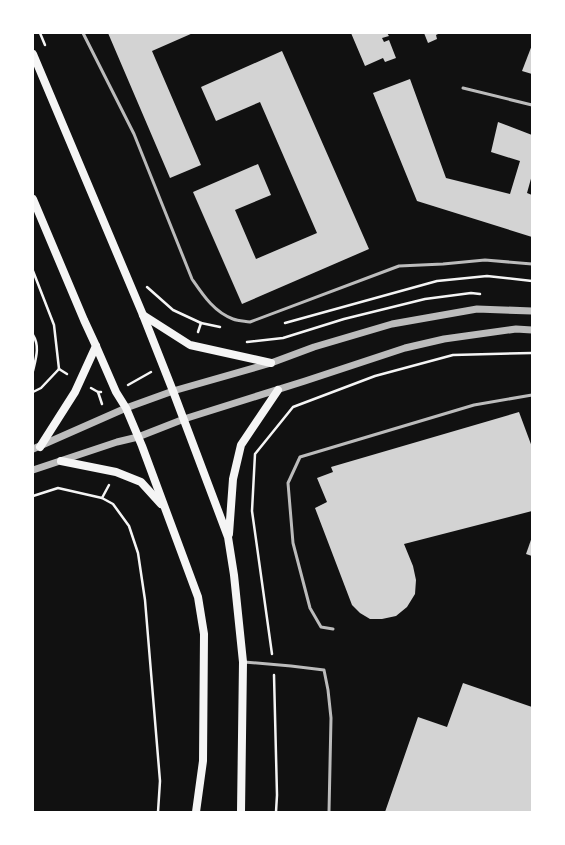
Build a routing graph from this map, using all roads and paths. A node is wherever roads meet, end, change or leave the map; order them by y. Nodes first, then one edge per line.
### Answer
1 (40, 33) edge
2 (83, 33) edge
3 (46, 48) dead end
4 (33, 54) edge
5 (463, 88) dead end
6 (532, 105) edge
7 (33, 199) edge
8 (35, 205) edge
9 (532, 264) edge
10 (33, 270) edge
11 (532, 282) edge
12 (146, 287) dead end
13 (486, 294) dead end
14 (532, 312) edge
15 (143, 315) junction
16 (201, 323) junction
17 (278, 325) dead end
18 (224, 328) dead end
19 (532, 330) edge
20 (197, 334) dead end
21 (33, 335) edge
22 (242, 343) dead end
23 (96, 346) junction
24 (532, 353) edge
25 (271, 363) junction
26 (163, 365) junction
27 (33, 371) edge
28 (278, 390) junction
29 (174, 391) junction
30 (33, 392) edge
31 (98, 392) dead end
32 (116, 392) junction
33 (532, 395) edge
34 (126, 408) junction
35 (184, 420) junction
36 (138, 437) junction
37 (37, 448) edge
38 (61, 461) junction
39 (33, 470) edge
40 (33, 496) edge
41 (165, 507) junction
42 (228, 537) junction
43 (333, 629) dead end
44 (242, 662) junction
45 (274, 665) junction
46 (158, 812) edge
47 (196, 812) edge
48 (240, 812) edge
49 (276, 812) edge
50 (329, 812) edge

1 - 3 path
2 - 9 lane
4 - 15 main road
5 - 6 lane
7 - 8 main road
8 - 23 main road
10 - 30 path
11 - 17 path
12 - 16 path
13 - 22 path
14 - 25 street
15 - 25 main road
15 - 26 main road
16 - 18 path
16 - 20 path
19 - 28 street
21 - 27 path
23 - 32 main road
23 - 37 main road
24 - 45 path
25 - 29 street
26 - 29 main road
26 - 32 path
28 - 35 street
28 - 42 main road
29 - 34 street
29 - 35 main road
31 - 32 path
32 - 34 main road
33 - 43 lane
34 - 36 main road
34 - 37 street
35 - 36 street
35 - 42 main road
36 - 38 street
36 - 41 main road
38 - 39 street
38 - 41 main road
40 - 46 path
41 - 47 main road
42 - 44 main road
44 - 45 lane
44 - 48 main road
45 - 49 path
45 - 50 lane

